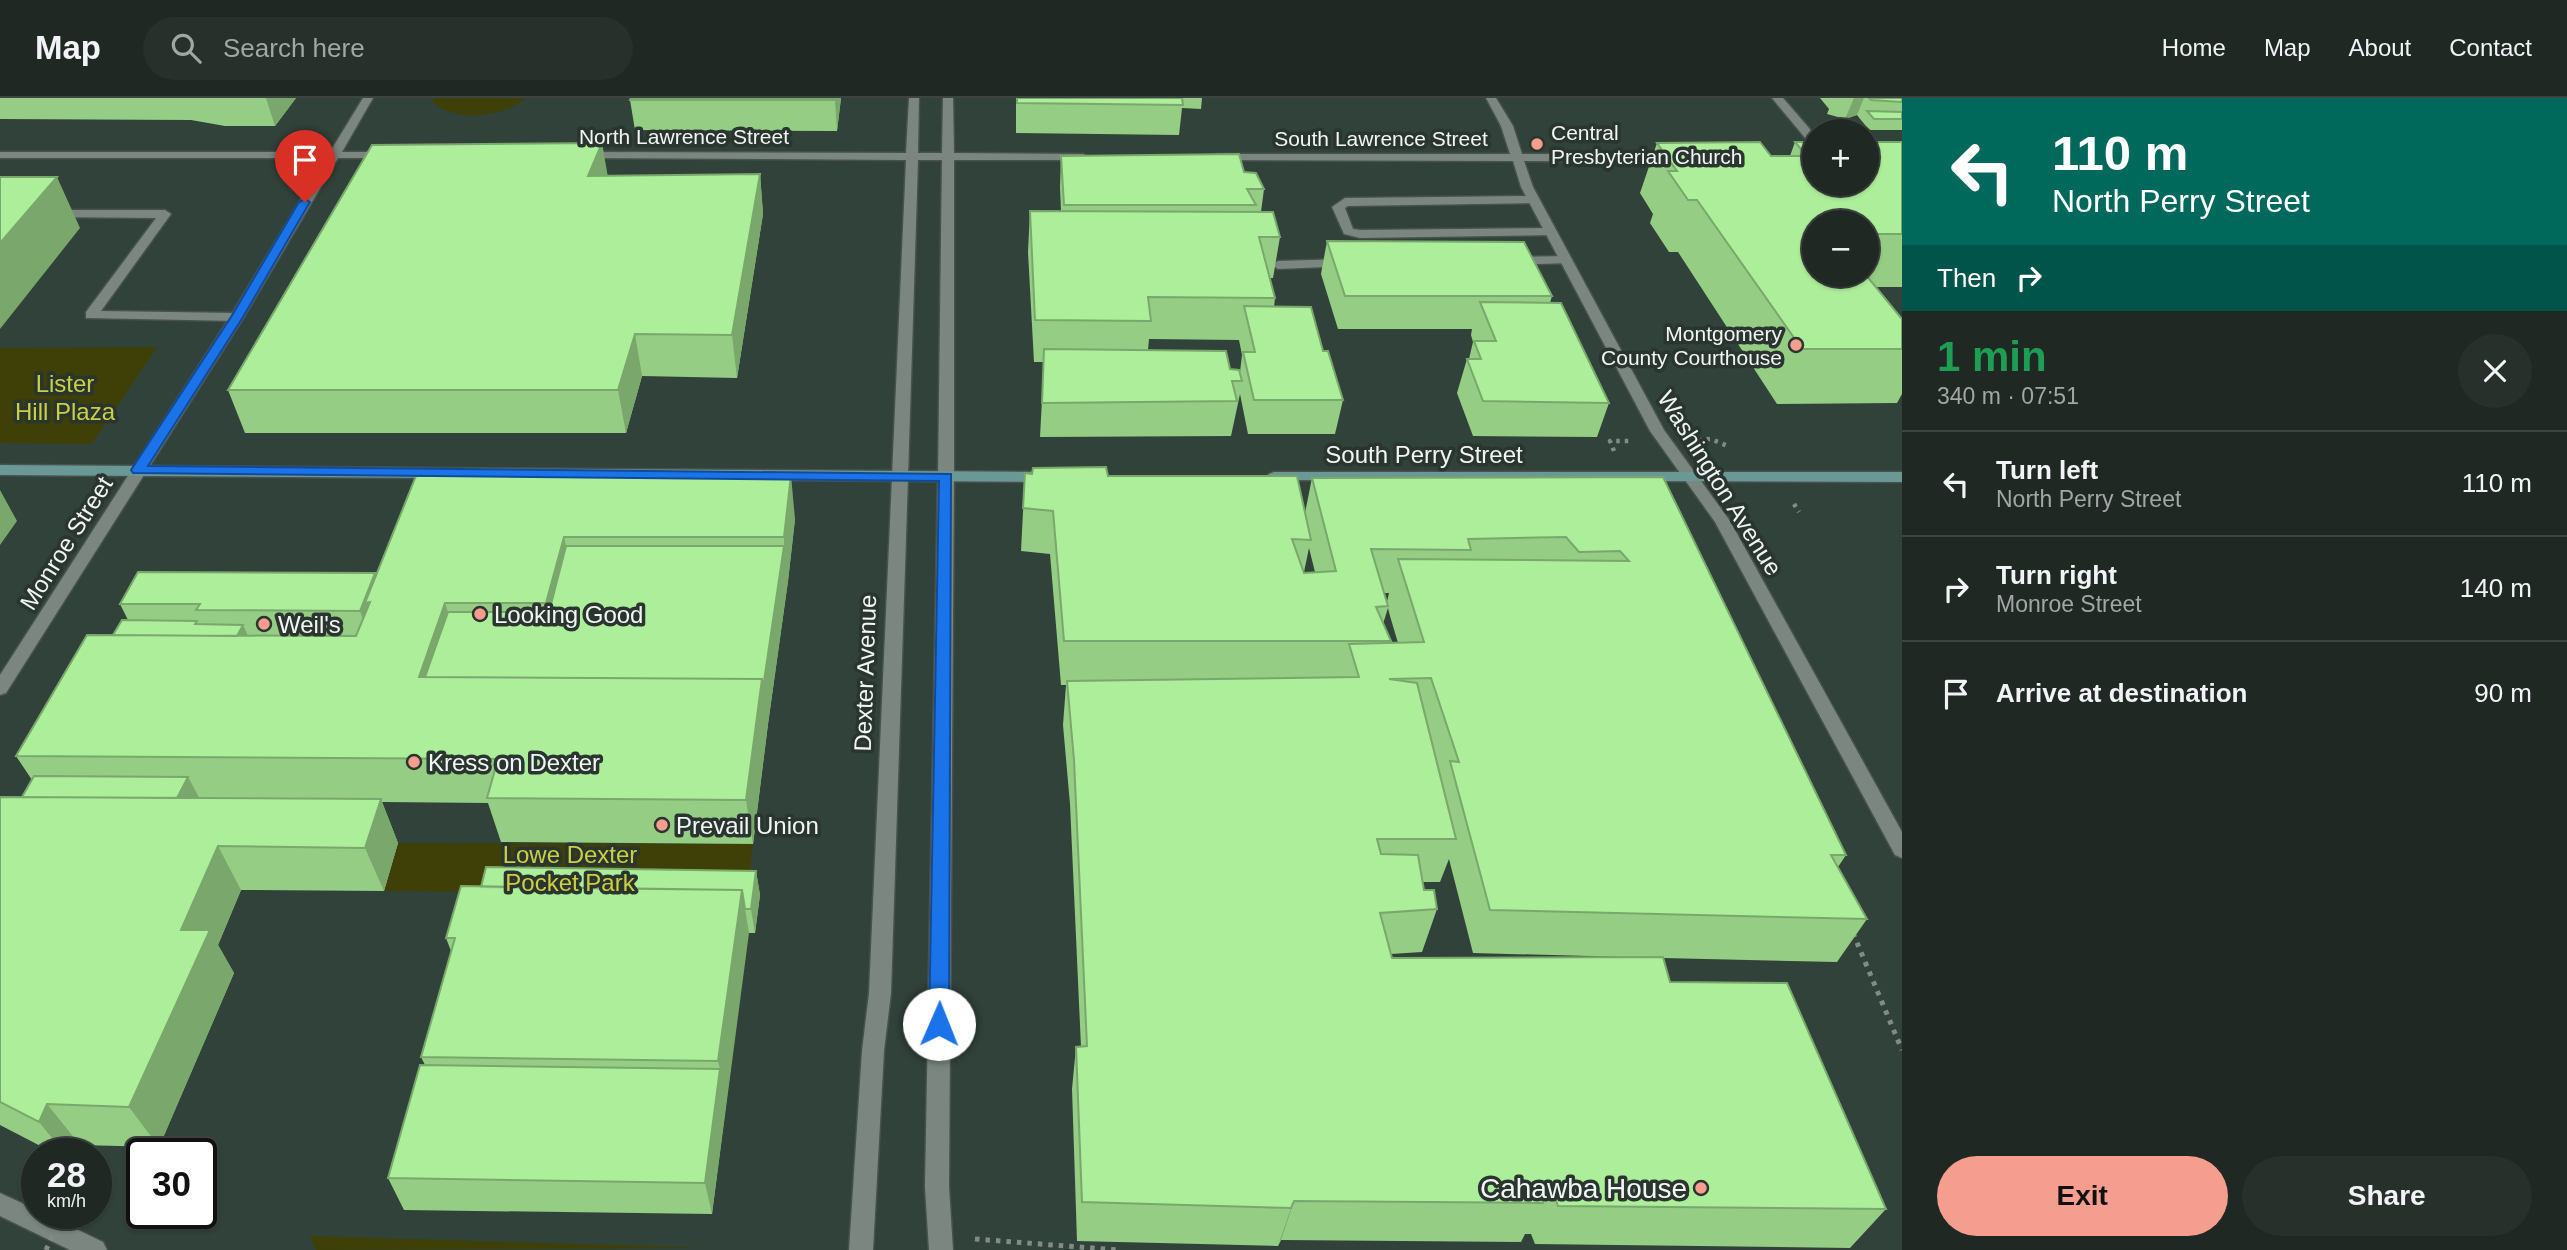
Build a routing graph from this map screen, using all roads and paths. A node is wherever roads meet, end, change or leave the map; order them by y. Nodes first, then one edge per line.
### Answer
1 (368, 98) edge
2 (914, 98) edge
3 (948, 98) edge
4 (1491, 98) edge
5 (1777, 98) edge
6 (1802, 128) edge
7 (0, 155) edge
8 (333, 155) junction
9 (397, 155) edge
10 (563, 155) edge
11 (911, 156) junction
12 (948, 156) junction
13 (1093, 157) edge
14 (1203, 157) edge
15 (1518, 157) junction
16 (1695, 158) edge
17 (1534, 200) junction
18 (41, 214) edge
19 (1551, 232) junction
20 (1566, 260) junction
21 (1497, 261) edge
22 (1361, 263) edge
23 (1279, 264) edge
24 (237, 317) junction
25 (1637, 442) dead end
26 (1615, 455) dead end
27 (0, 470) edge
28 (138, 470) junction
29 (900, 477) junction
30 (946, 477) junction
31 (1060, 477) edge
32 (1253, 477) edge
33 (1690, 477) junction
34 (1902, 477) edge
35 (0, 689) edge
36 (1902, 849) edge
37 (1851, 929) edge
38 (1902, 1050) edge
39 (0, 1204) edge
40 (56, 1229) edge
41 (974, 1239) dead end
42 (46, 1250) edge
43 (95, 1250) edge
44 (861, 1250) edge
45 (942, 1250) edge
46 (1118, 1250) edge

1 - 8 street, Monroe Street
2 - 11 street, Dexter Avenue
3 - 12 street
4 - 15 street, Washington Avenue
5 - 6 street
7 - 8 street
8 - 9 street
8 - 24 street, Monroe Street
10 - 11 street, North Lawrence Street
11 - 12 street, North Lawrence Street
11 - 29 street, Dexter Avenue
12 - 13 street
12 - 30 street
14 - 15 street, South Lawrence Street
15 - 16 street, South Lawrence Street
15 - 17 street, Washington Avenue
17 - 19 street, Washington Avenue
17 - 19 street
18 - 24 street
19 - 20 street, Washington Avenue
20 - 21 street
20 - 33 street, Washington Avenue
22 - 23 street
24 - 28 street, Monroe Street
25 - 26 path
27 - 28 main road
28 - 29 main road
28 - 35 street, Monroe Street
29 - 30 main road
29 - 44 street, Dexter Avenue
30 - 31 main road
30 - 45 street
32 - 33 main road, South Perry Street
33 - 34 main road, South Perry Street
33 - 36 street, Washington Avenue
37 - 38 path
39 - 43 street
40 - 42 path, bridge
41 - 46 path

